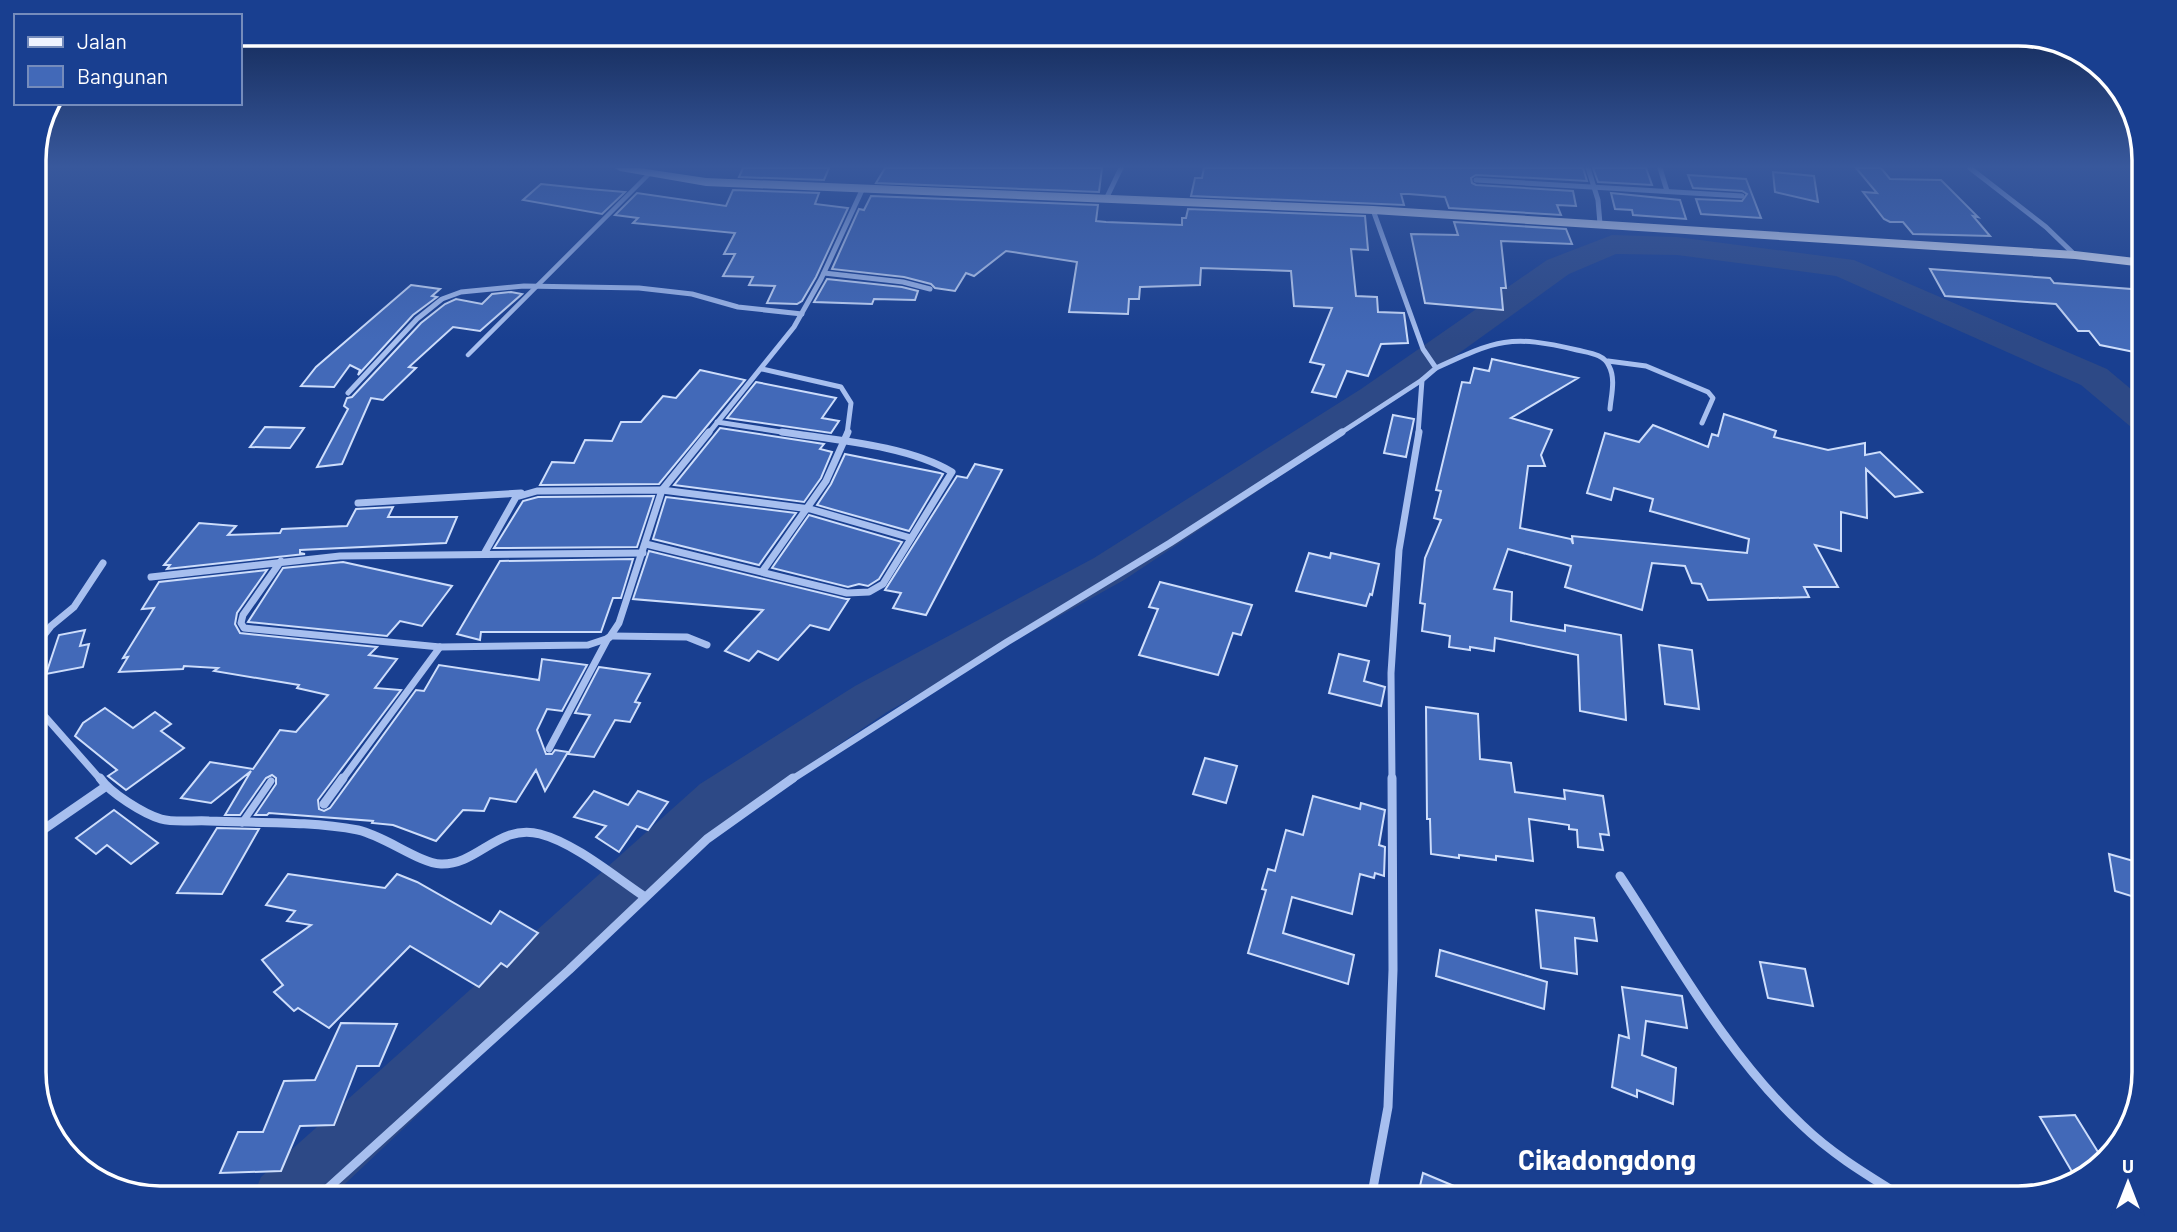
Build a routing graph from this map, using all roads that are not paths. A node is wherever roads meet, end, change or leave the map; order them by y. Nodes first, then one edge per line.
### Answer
1 (597, 225) edge
2 (846, 225) edge
3 (1379, 225) edge
4 (1623, 225) edge
5 (2044, 225) edge
6 (2075, 255) junction
7 (2131, 262) edge
8 (824, 273) junction
9 (536, 286) junction
10 (930, 289) dead end
11 (802, 314) junction
12 (468, 355) dead end
13 (1608, 361) junction
14 (1434, 365) junction
15 (762, 369) junction
16 (1422, 380) junction
17 (348, 393) dead end
18 (1609, 409) dead end
19 (718, 422) junction
20 (1703, 423) dead end
21 (843, 442) junction
22 (662, 490) junction
23 (522, 493) junction
24 (358, 503) dead end
25 (810, 509) junction
26 (911, 538) junction
27 (646, 544) junction
28 (643, 553) junction
29 (484, 554) junction
30 (281, 561) junction
31 (103, 563) dead end
32 (762, 572) junction
33 (151, 577) dead end
34 (46, 631) edge
35 (610, 637) junction
36 (707, 645) dead end
37 (440, 647) junction
38 (46, 718) edge
39 (550, 749) dead end
40 (271, 781) dead end
41 (105, 787) junction
42 (324, 804) dead end
43 (242, 823) junction
44 (46, 828) edge
45 (1620, 876) dead end
46 (645, 897) junction
47 (330, 1186) edge
48 (1373, 1186) edge
49 (1885, 1186) edge

1 - 9 lane
2 - 8 street
3 - 14 street
4 - 6 main road
5 - 6 street
6 - 7 main road
8 - 10 street
8 - 11 street
9 - 11 street
9 - 12 lane
9 - 17 street
11 - 15 street
13 - 14 street
13 - 18 street
13 - 20 street
14 - 16 street
15 - 19 street
15 - 21 street
16 - 46 street
16 - 48 street
19 - 21 street
19 - 22 street
21 - 25 street
21 - 26 street
22 - 23 street
22 - 25 street
22 - 27 street
23 - 24 street
23 - 29 street
25 - 26 street
25 - 32 street
26 - 32 street
27 - 28 street
27 - 32 street
28 - 29 street
28 - 35 street
29 - 30 street
30 - 33 street
30 - 37 street
31 - 34 street
35 - 36 street
35 - 37 street
35 - 39 street
37 - 42 street
38 - 41 street
40 - 43 lane
41 - 43 street
41 - 44 street
43 - 46 street
45 - 49 street
46 - 47 street

